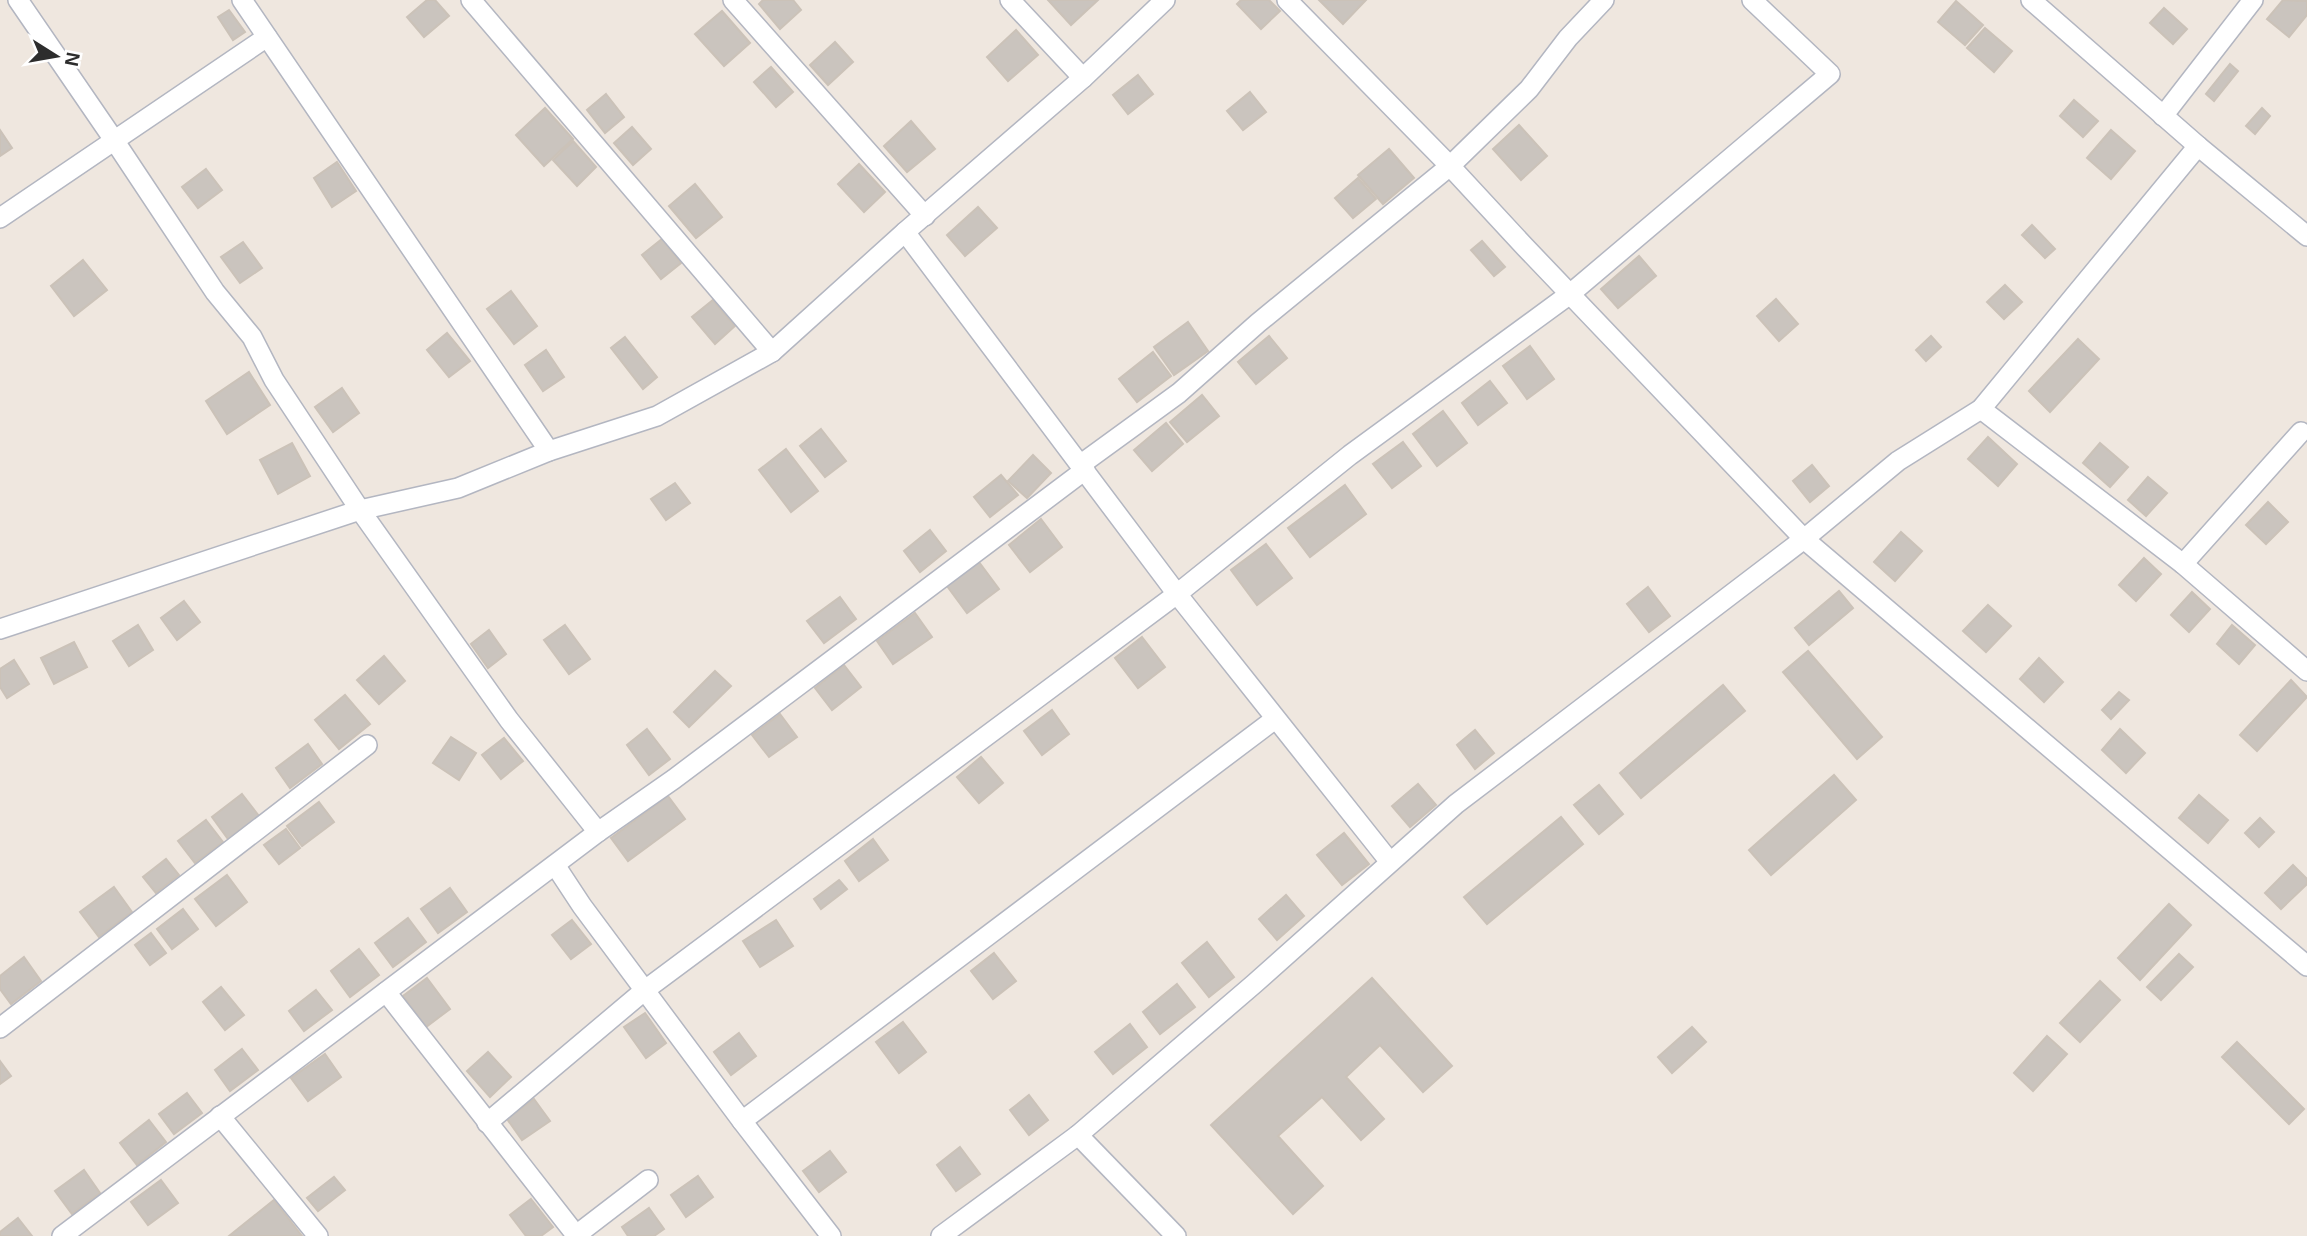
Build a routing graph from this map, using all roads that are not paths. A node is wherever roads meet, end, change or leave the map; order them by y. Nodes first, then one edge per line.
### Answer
1 (18, 0) edge
2 (242, 0) edge
3 (471, 0) edge
4 (733, 0) edge
5 (1010, 0) edge
6 (1165, 0) edge
7 (1287, 0) edge
8 (1604, 0) edge
9 (1752, 0) edge
10 (2031, 0) edge
11 (2253, 0) edge
12 (267, 37) junction
13 (1083, 78) junction
14 (2163, 116) junction
15 (114, 140) junction
16 (2198, 146) junction
17 (1450, 166) junction
18 (925, 216) junction
19 (0, 218) edge
20 (905, 232) junction
21 (2307, 236) edge
22 (1570, 294) junction
23 (772, 352) junction
24 (1982, 409) junction
25 (2301, 432) dead end
26 (549, 451) junction
27 (1083, 467) junction
28 (360, 510) junction
29 (1804, 539) junction
30 (2183, 564) junction
31 (1177, 594) junction
32 (0, 629) edge
33 (2307, 671) edge
34 (1275, 719) junction
35 (367, 745) dead end
36 (598, 832) junction
37 (1390, 862) junction
38 (555, 865) junction
39 (2307, 966) edge
40 (645, 990) junction
41 (386, 992) junction
42 (0, 1028) edge
43 (220, 1116) junction
44 (742, 1122) junction
45 (487, 1123) junction
46 (1078, 1135) junction
47 (648, 1180) dead end
48 (62, 1236) edge
49 (318, 1236) edge
50 (576, 1236) edge
51 (831, 1236) edge
52 (942, 1236) edge
53 (1176, 1236) edge

1 - 15 street
2 - 12 street
3 - 23 street
4 - 18 street
5 - 13 street
6 - 13 street
7 - 17 street
8 - 17 street
9 - 22 street
10 - 14 street
11 - 14 street
12 - 15 street
12 - 26 street
13 - 18 street
14 - 16 street
15 - 19 street
15 - 28 street
16 - 21 street
16 - 24 street
17 - 22 street
17 - 27 street
18 - 20 street
20 - 23 street
20 - 27 street
22 - 29 street
22 - 31 street
23 - 26 street
24 - 29 street
24 - 30 street
25 - 30 street
26 - 28 street
27 - 31 street
27 - 36 street
28 - 32 street
28 - 36 street
29 - 37 street
29 - 39 street
30 - 33 street
31 - 34 street
31 - 40 street
34 - 37 street
34 - 44 street
35 - 42 street
36 - 38 street
37 - 46 street
38 - 40 street
38 - 41 street
40 - 44 street
40 - 45 street
41 - 43 street
41 - 45 street
43 - 48 street
43 - 49 street
44 - 51 street
45 - 50 street
46 - 52 street
46 - 53 street
47 - 50 street

